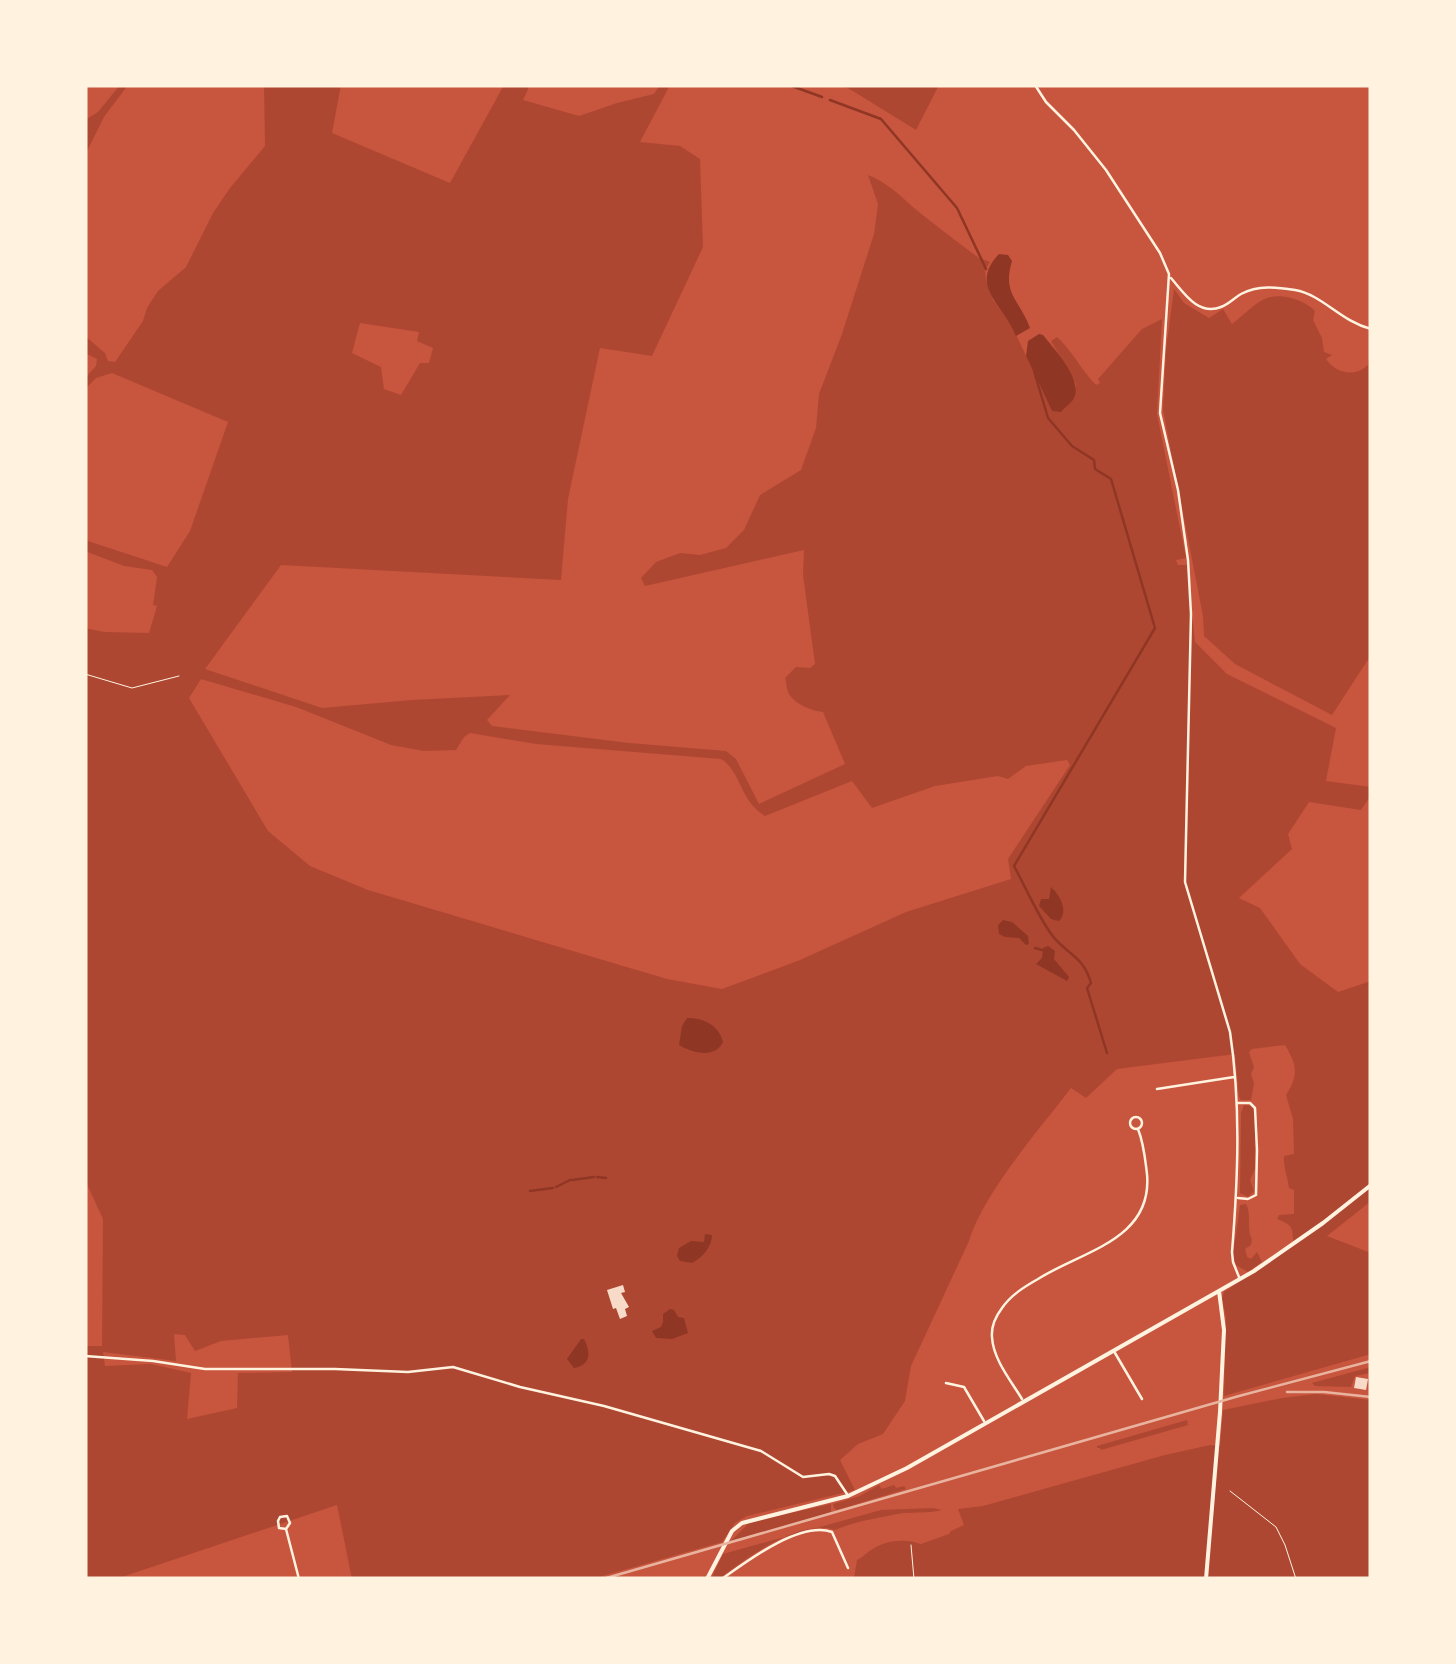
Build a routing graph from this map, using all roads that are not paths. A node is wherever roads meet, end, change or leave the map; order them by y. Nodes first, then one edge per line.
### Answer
1 (1035, 85) edge
2 (1170, 277) junction
3 (1371, 328) edge
4 (85, 674) edge
5 (179, 676) dead end
6 (1235, 1077) junction
7 (1157, 1089) dead end
8 (1236, 1103) junction
9 (1138, 1129) dead end
10 (1371, 1185) edge
11 (1236, 1198) junction
12 (1240, 1279) junction
13 (1219, 1292) junction
14 (1210, 1296) junction
15 (1220, 1306) junction
16 (1114, 1350) junction
17 (85, 1356) edge
18 (946, 1384) dead end
19 (1142, 1399) dead end
20 (1023, 1401) junction
21 (985, 1423) junction
22 (848, 1496) junction
23 (286, 1529) dead end
24 (848, 1568) dead end
25 (299, 1579) edge
26 (707, 1579) edge
27 (722, 1579) edge
28 (1206, 1579) edge

1 - 2 street
2 - 3 street
2 - 6 street
4 - 5 lane
6 - 7 street
6 - 8 street
8 - 11 street
8 - 11 street
9 - 20 street
10 - 12 street
11 - 12 street
12 - 13 street
13 - 14 street
13 - 15 street
14 - 15 street
14 - 16 street
15 - 28 street
16 - 19 street
16 - 20 street
17 - 22 street
18 - 21 street
20 - 21 street
21 - 22 street
22 - 26 street
23 - 25 street
24 - 27 street

